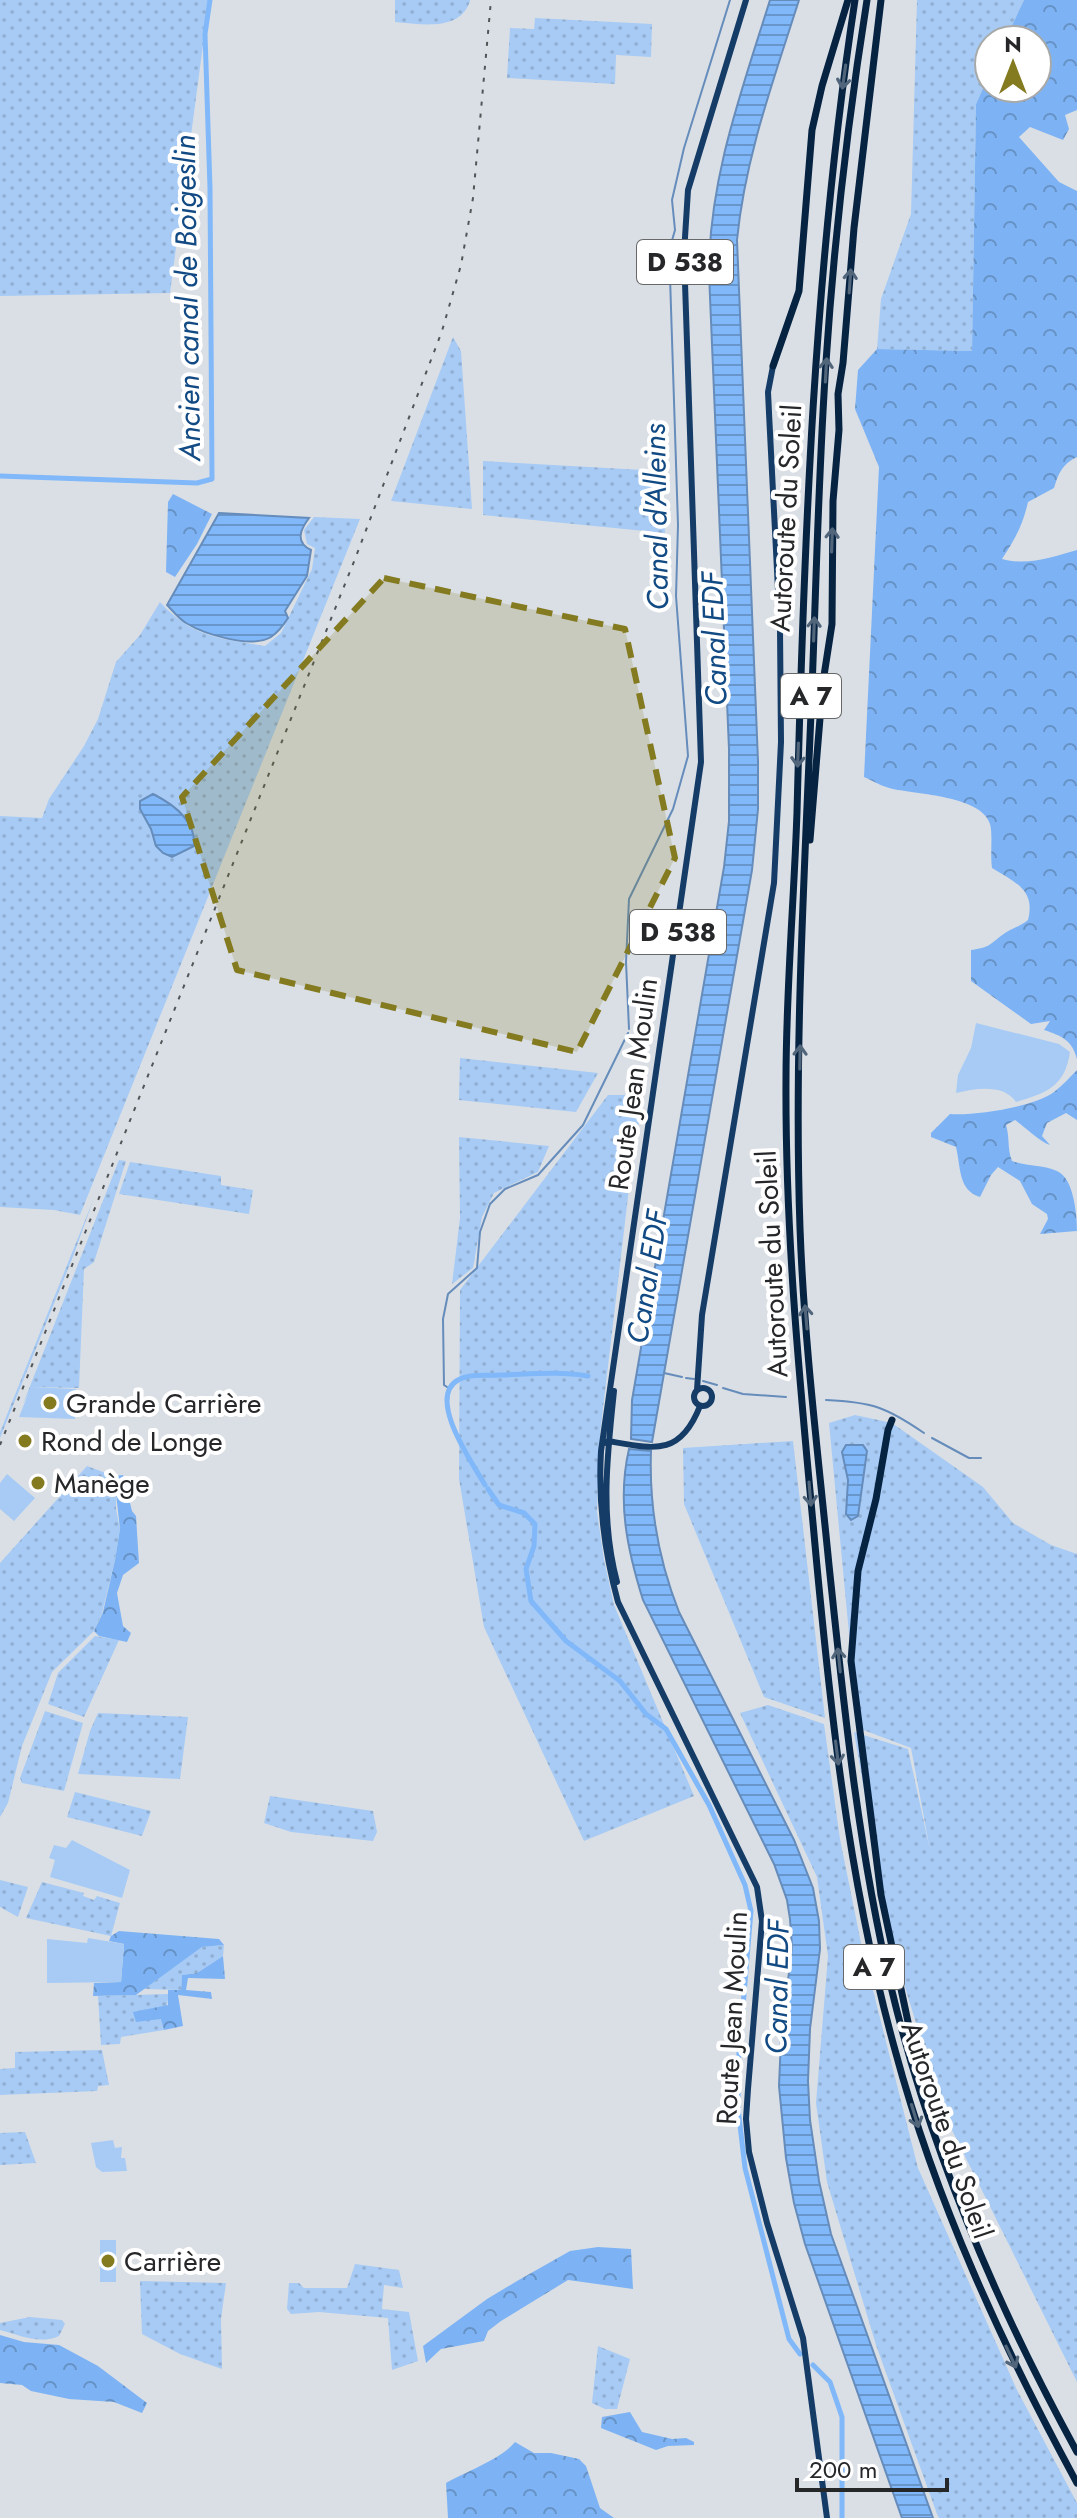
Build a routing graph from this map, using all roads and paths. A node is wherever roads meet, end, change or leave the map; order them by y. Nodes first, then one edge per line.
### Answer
1 (746, 0) edge
2 (848, 0) edge
3 (855, 0) edge
4 (867, 0) edge
5 (881, 0) edge
6 (773, 366) joint
7 (804, 898) junction
8 (620, 1328) junction
9 (700, 1387) junction
10 (700, 1406) junction
11 (892, 1420) dead end
12 (606, 1446) junction
13 (912, 2060) junction
14 (1077, 2452) edge
15 (1077, 2483) edge
16 (827, 2518) edge

1 - 8 main road, Route Jean Moulin / D 538
2 - 6 highway
3 -> 15 highway, Autoroute du Soleil / A 7
7 -> 4 highway, Autoroute du Soleil / A 7
7 -> 5 highway
6 - 9 main road
13 -> 7 highway, Autoroute du Soleil / A 7
8 - 12 main road, D 538
8 - 12 main road, Route Jean Moulin / D 538
9 - 10 main road
9 - 10 main road
10 - 12 main road
11 - 13 highway
12 - 16 main road, Route Jean Moulin / D 538
13 - 14 highway, Autoroute du Soleil / A 7

